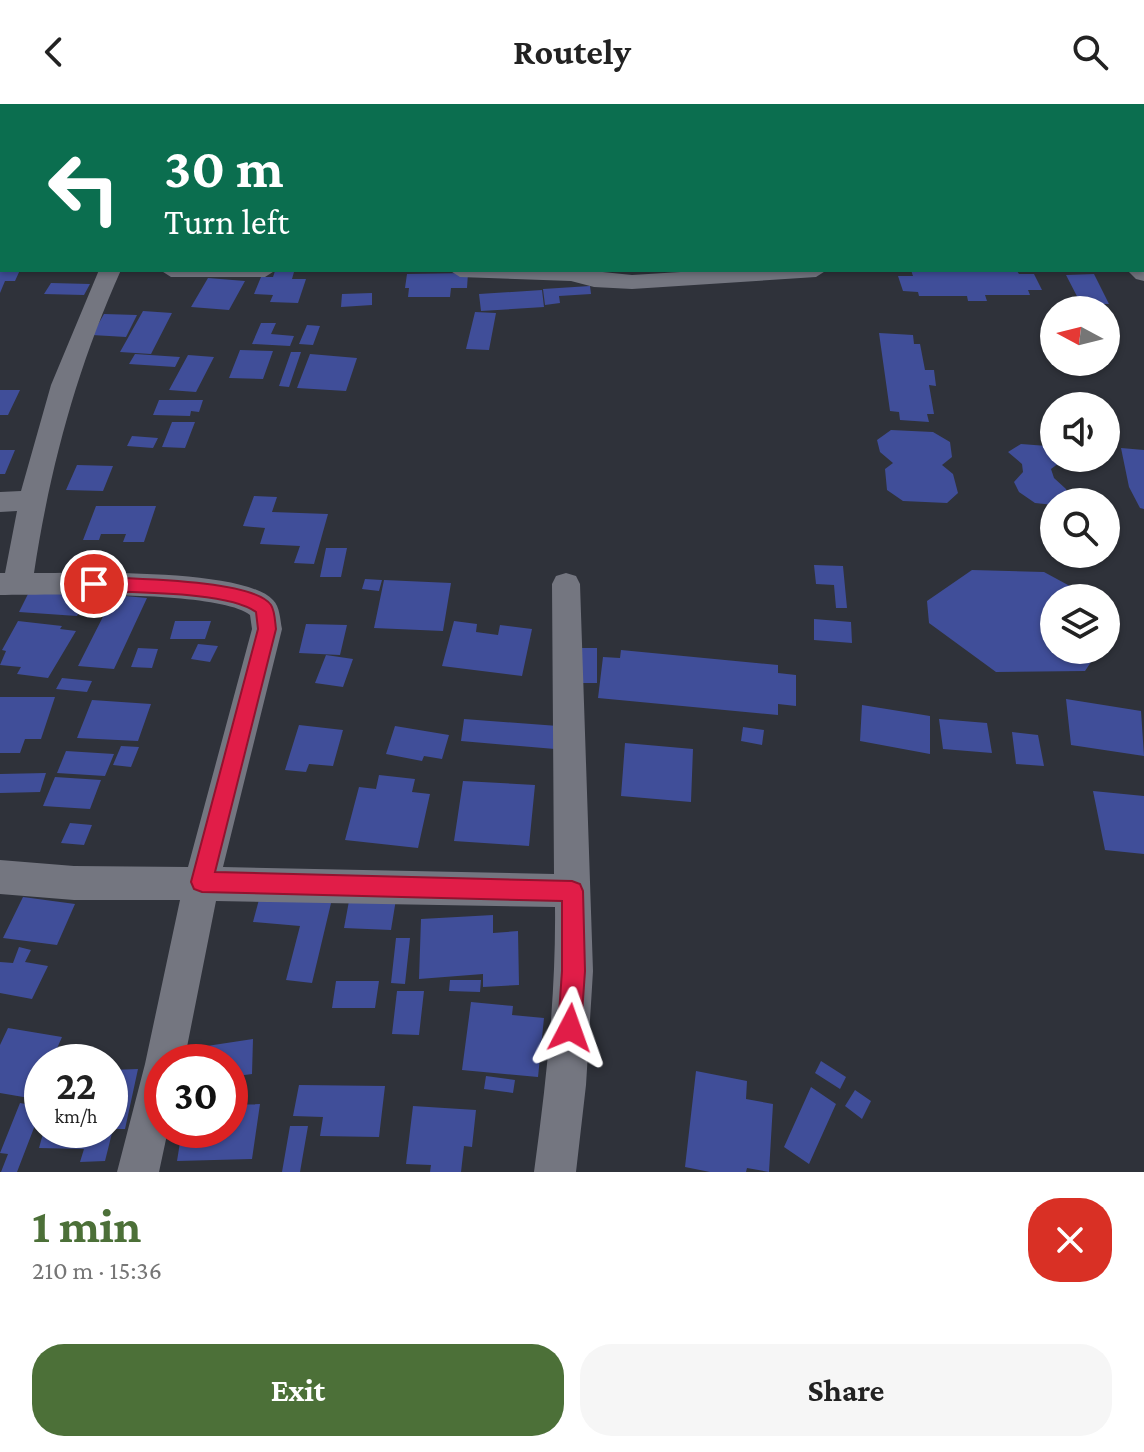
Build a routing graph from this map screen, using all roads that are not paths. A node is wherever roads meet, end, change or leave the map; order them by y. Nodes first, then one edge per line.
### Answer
1 (109, 272) edge
2 (571, 272) edge
3 (785, 272) edge
4 (32, 501) junction
5 (0, 502) edge
6 (9, 584) edge
7 (566, 584) dead end
8 (0, 877) edge
9 (202, 882) junction
10 (572, 891) junction
11 (168, 1044) edge
12 (144, 1147) edge
13 (138, 1172) edge
14 (555, 1172) edge

1 - 4 street
2 - 3 street
4 - 5 street
4 - 6 street
6 - 9 street
7 - 10 street
8 - 9 street
9 - 10 street
9 - 11 street
10 - 14 street
12 - 13 street

